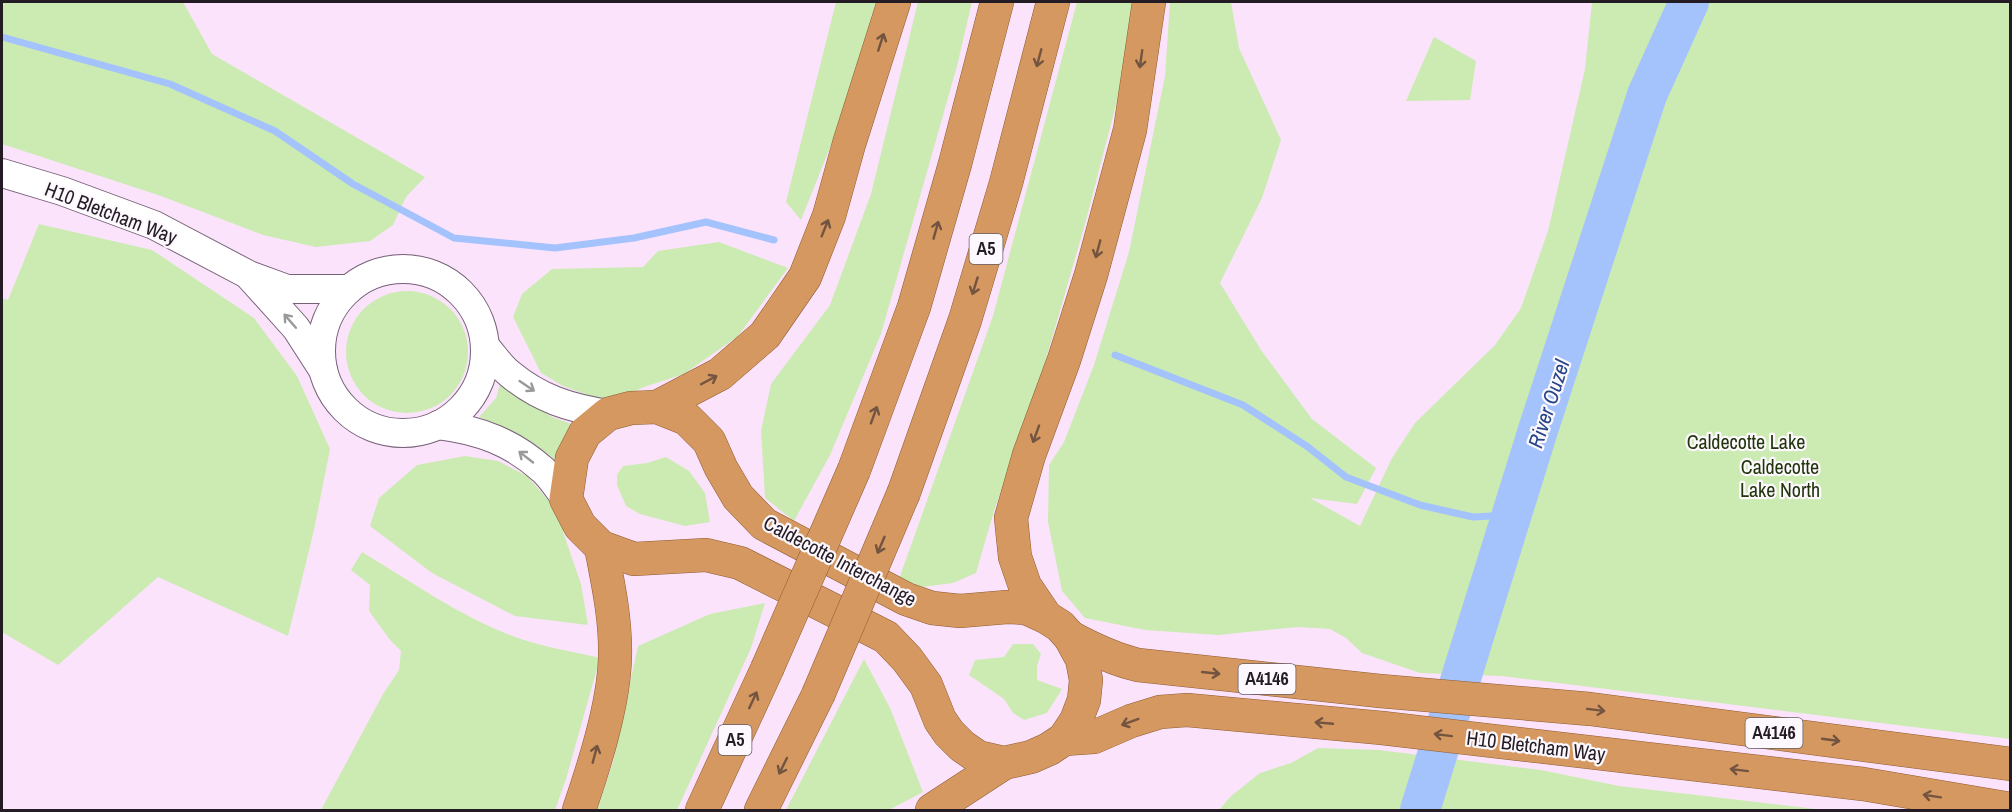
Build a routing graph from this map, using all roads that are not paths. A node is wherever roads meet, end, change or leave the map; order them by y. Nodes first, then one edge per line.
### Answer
1 (894, 2) edge
2 (997, 2) edge
3 (1053, 2) edge
4 (1149, 2) edge
5 (2, 173) edge
6 (249, 275) junction
7 (348, 289) junction
8 (485, 346) junction
9 (323, 370) junction
10 (657, 407) junction
11 (608, 414) junction
12 (438, 425) junction
13 (566, 499) junction
14 (601, 547) junction
15 (1058, 627) junction
16 (1064, 739) junction
17 (1004, 763) junction
18 (2010, 764) edge
19 (2010, 809) edge
20 (579, 810) edge
21 (702, 810) edge
22 (761, 810) edge
23 (932, 810) edge

10 -> 1 highway
21 -> 2 highway, A5, bridge
3 -> 22 highway, A5, bridge
4 -> 15 highway
5 - 6 street, H10 Bletcham Way
6 - 7 street, H10 Bletcham Way
9 -> 6 street, H10 Bletcham Way
7 - 8 street
7 - 9 street
8 -> 11 street
8 - 12 street
9 - 12 street
10 - 11 highway, Caldecotte Interchange
10 - 15 highway, Caldecotte Interchange
11 - 13 highway, Caldecotte Interchange
13 -> 12 street
13 - 14 highway
14 - 17 highway
20 -> 14 highway
15 - 16 highway
15 -> 18 highway, H10 Bletcham Way / A4146
16 - 17 highway
19 -> 16 highway, H10 Bletcham Way / A4146
17 - 23 highway

